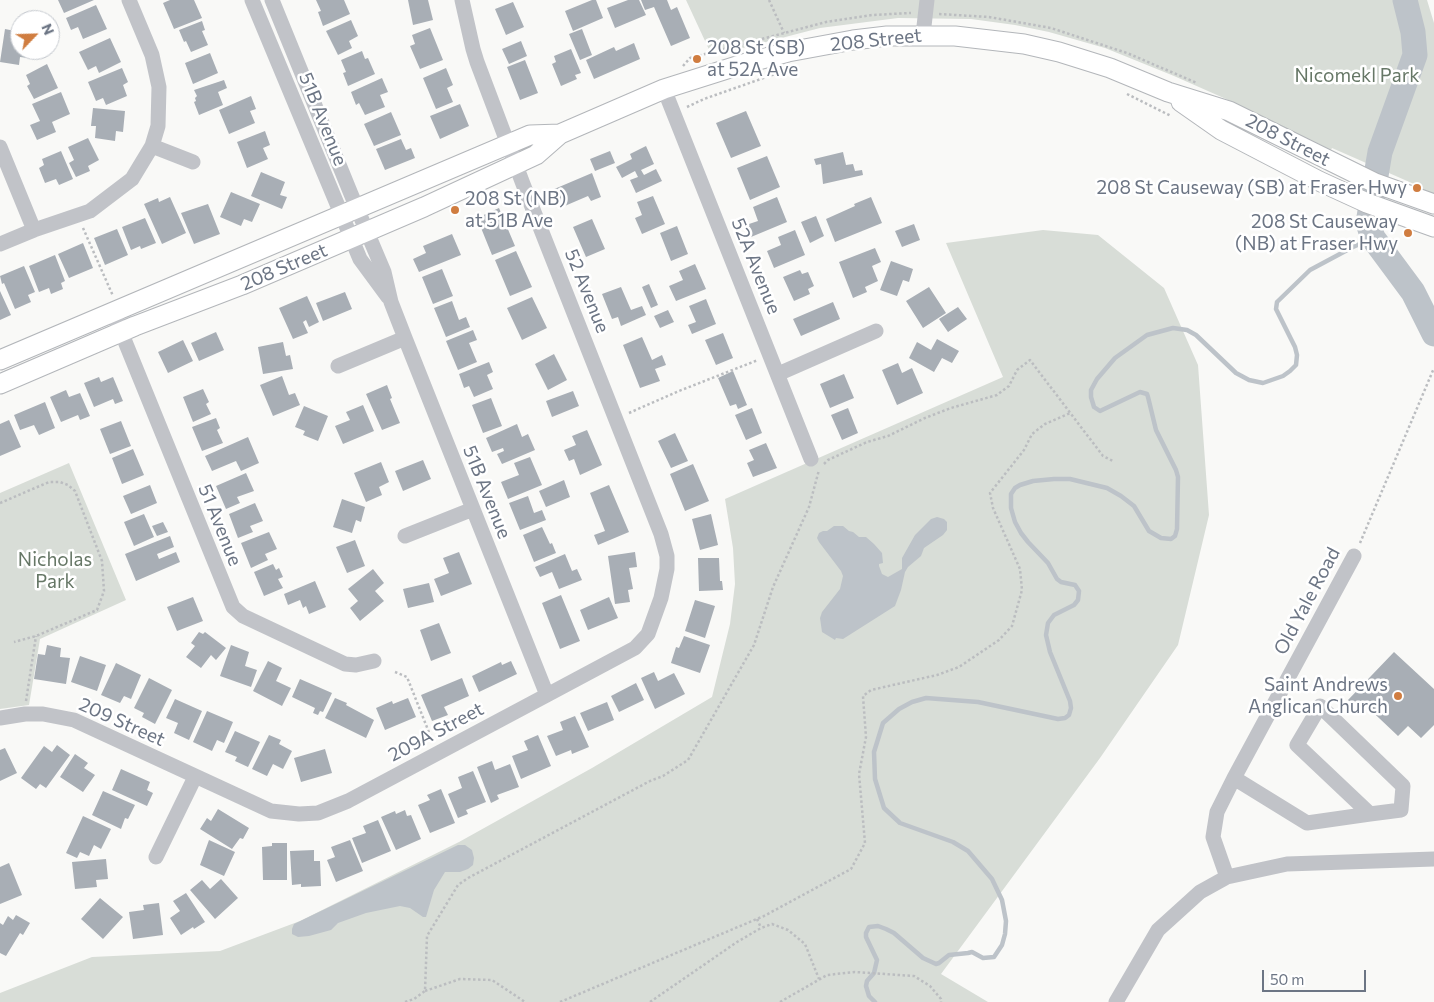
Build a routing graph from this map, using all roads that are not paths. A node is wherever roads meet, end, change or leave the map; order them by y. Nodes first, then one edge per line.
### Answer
1 (129, 0) edge
2 (252, 0) edge
3 (272, 0) edge
4 (462, 0) edge
5 (927, 0) edge
6 (922, 35) junction
7 (664, 90) junction
8 (1168, 92) junction
9 (560, 134) junction
10 (509, 144) junction
11 (152, 146) junction
12 (0, 147) edge
13 (193, 162) dead end
14 (516, 164) junction
15 (1425, 202) edge
16 (350, 213) junction
17 (1434, 227) edge
18 (34, 230) junction
19 (359, 235) junction
20 (0, 244) edge
21 (114, 306) junction
22 (876, 331) dead end
23 (122, 332) junction
24 (405, 338) junction
25 (0, 360) edge
26 (338, 366) dead end
27 (778, 374) junction
28 (0, 384) edge
29 (816, 464) road end
30 (473, 509) junction
31 (405, 536) dead end
32 (1354, 556) road end
33 (661, 598) joint
34 (374, 661) dead end
35 (547, 695) junction
36 (0, 718) edge
37 (195, 777) junction
38 (1234, 778) junction
39 (1370, 814) junction
40 (156, 857) dead end
41 (1434, 859) edge
42 (1227, 877) junction
43 (1116, 1002) edge

1 - 11 street
2 - 16 street, 51B Avenue
3 - 16 street, 51B Avenue
4 - 10 street, 52 Avenue
5 - 6 street
6 - 7 main road, 208 Street
6 - 8 main road, 208 Street
7 - 9 main road, 208 Street
7 - 27 street, 52A Avenue
8 - 15 main road, 208 Street
8 - 17 main road, 208 Street
9 - 10 main road, 208 Street
9 - 14 main road, 208 Street
10 - 14 street, 52 Avenue
10 - 16 main road, 208 Street
11 - 13 street
11 - 18 street
12 - 18 street
14 - 19 main road, 208 Street
14 - 33 street, 52 Avenue
16 - 19 street, 51B Avenue
16 - 21 main road, 208 Street
18 - 20 street
19 - 23 main road, 208 Street
19 - 24 street, 51B Avenue
21 - 23 street, 51 Avenue
21 - 25 main road, 208 Street
22 - 27 street
23 - 28 main road, 208 Street
23 - 34 street, 51 Avenue
24 - 26 street
24 - 30 street, 51B Avenue
27 - 29 street, 52A Avenue
30 - 31 street
30 - 35 street, 51B Avenue
32 - 38 street, Old Yale Road
33 - 35 street, 209A Street
35 - 37 street, 209A Street
36 - 37 street, 209 Street
37 - 40 street
38 - 39 street
38 - 42 street, Old Yale Road
39 - 39 street
41 - 42 street
42 - 43 street

